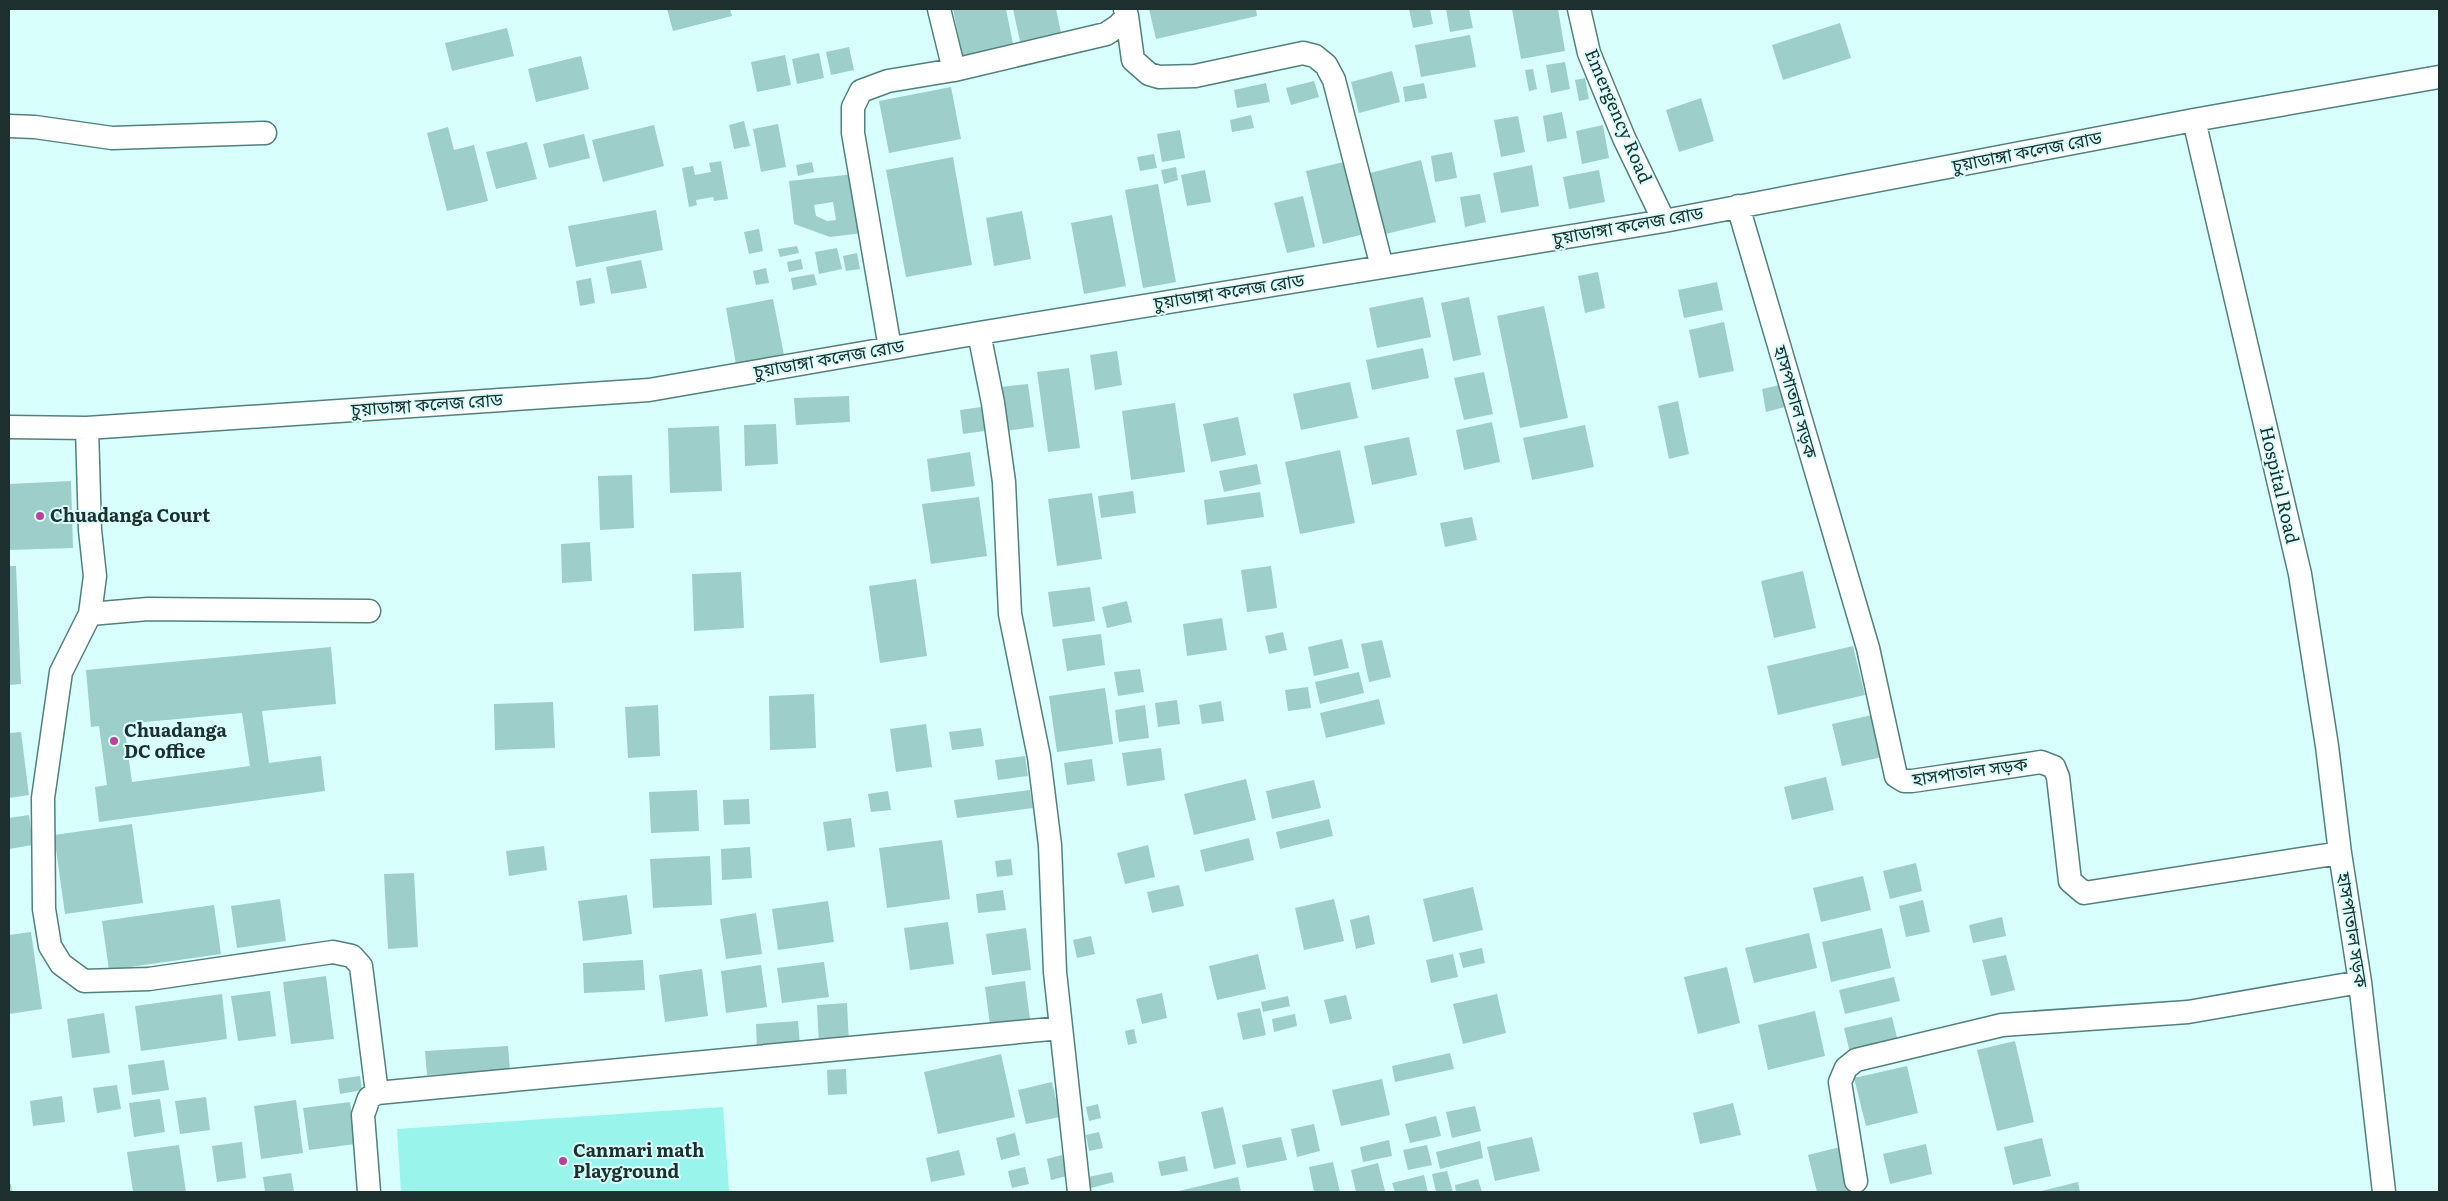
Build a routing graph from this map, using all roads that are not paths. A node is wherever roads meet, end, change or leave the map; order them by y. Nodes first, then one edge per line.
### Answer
1 (939, 9) edge
2 (1579, 9) edge
3 (1126, 12) edge
4 (954, 70) junction
5 (2439, 77) edge
6 (2194, 120) junction
7 (9, 126) edge
8 (265, 133) dead end
9 (1738, 206) junction
10 (1664, 221) junction
11 (1382, 267) junction
12 (979, 333) junction
13 (890, 348) junction
14 (9, 427) edge
15 (87, 428) junction
16 (369, 611) dead end
17 (90, 614) junction
18 (2340, 853) junction
19 (2360, 982) junction
20 (1061, 1028) junction
21 (377, 1093) junction
22 (1856, 1182) dead end
23 (369, 1192) edge
24 (1080, 1192) edge
25 (2384, 1192) edge

1 - 4 street
2 - 10 street, Emergency Road
3 - 4 street
3 - 11 street
4 - 13 street
5 - 6 street, চুয়াডাঙ্গা কলেজ রোড
6 - 9 street, চুয়াডাঙ্গা কলেজ রোড
6 - 18 street, Hospital Road
7 - 8 street
9 - 10 street, চুয়াডাঙ্গা কলেজ রোড
9 - 18 street, হাসপাতাল সড়ক
10 - 11 street, চুয়াডাঙ্গা কলেজ রোড
11 - 12 street, চুয়াডাঙ্গা কলেজ রোড
12 - 13 street, চুয়াডাঙ্গা কলেজ রোড
12 - 20 street
13 - 15 street, চুয়াডাঙ্গা কলেজ রোড
14 - 15 street, চুয়াডাঙ্গা কলেজ রোড
15 - 17 street
16 - 17 street
17 - 21 street
18 - 19 street, হাসপাতাল সড়ক
19 - 22 street
19 - 25 street, হাসপাতাল সড়ক
20 - 21 street
20 - 24 street
21 - 23 street

